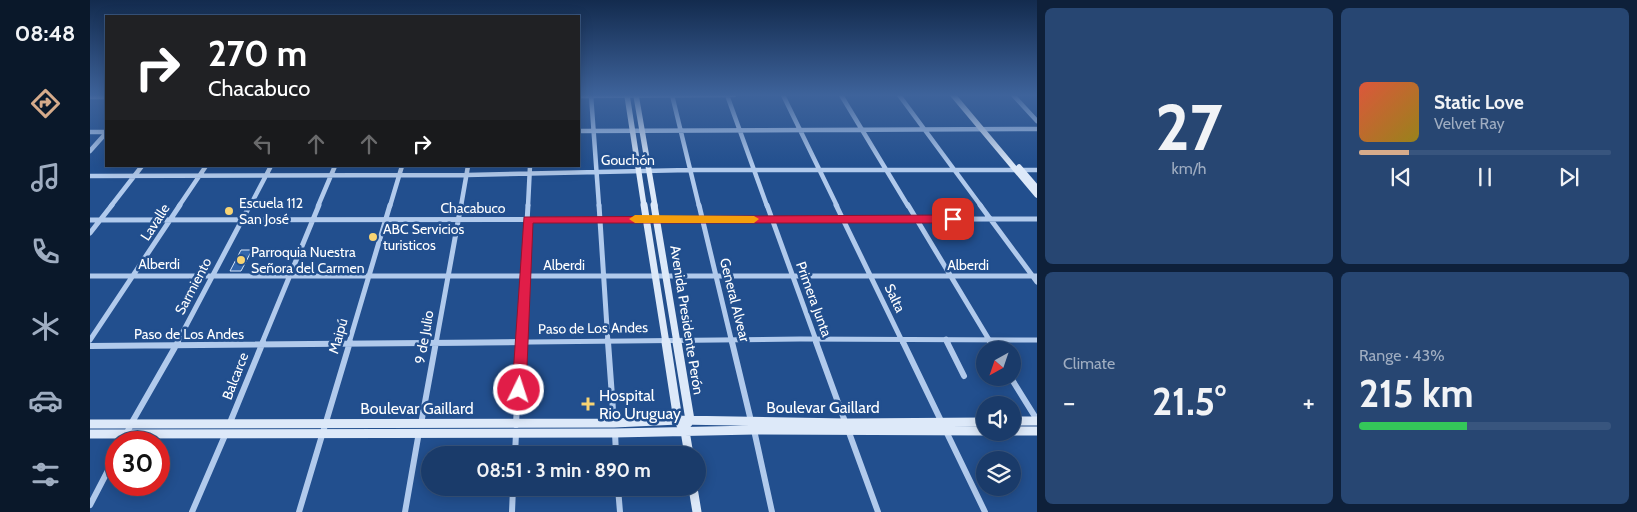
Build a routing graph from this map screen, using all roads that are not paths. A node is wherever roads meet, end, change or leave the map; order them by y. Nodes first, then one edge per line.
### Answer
1 (593, 119) edge
2 (631, 119) edge
3 (640, 119) edge
4 (678, 119) edge
5 (736, 119) edge
6 (795, 119) edge
7 (856, 119) edge
8 (917, 119) edge
9 (975, 119) edge
10 (977, 119) edge
11 (985, 129) junction
12 (1037, 129) edge
13 (681, 130) junction
14 (740, 130) junction
15 (801, 130) junction
16 (863, 130) junction
17 (925, 130) junction
18 (580, 131) edge
19 (594, 131) junction
20 (633, 131) junction
21 (642, 131) junction
22 (90, 132) edge
23 (105, 133) edge
24 (105, 134) edge
25 (90, 152) edge
26 (141, 167) edge
27 (205, 167) edge
28 (270, 167) edge
29 (335, 167) edge
30 (402, 167) edge
31 (468, 167) edge
32 (530, 167) edge
33 (689, 170) junction
34 (954, 170) junction
35 (1019, 170) junction
36 (1037, 170) edge
37 (754, 171) junction
38 (820, 171) junction
39 (887, 171) junction
40 (595, 172) junction
41 (639, 172) junction
42 (648, 172) junction
43 (529, 173) junction
44 (467, 174) junction
45 (266, 175) junction
46 (331, 175) junction
47 (399, 175) junction
48 (90, 176) edge
49 (135, 176) junction
50 (199, 176) junction
51 (1037, 188) edge
52 (1037, 195) edge
53 (1037, 218) edge
54 (600, 219) junction
55 (647, 219) junction
56 (656, 219) junction
57 (702, 219) junction
58 (844, 219) junction
59 (916, 219) junction
60 (990, 219) junction
61 (90, 220) edge
62 (100, 220) junction
63 (170, 220) junction
64 (242, 220) junction
65 (314, 220) junction
66 (386, 220) junction
67 (458, 220) junction
68 (528, 220) junction
69 (773, 220) junction
70 (90, 233) edge
71 (134, 275) junction
72 (90, 276) edge
73 (213, 276) junction
74 (291, 276) junction
75 (369, 276) junction
76 (448, 276) junction
77 (525, 276) junction
78 (604, 276) junction
79 (655, 276) junction
80 (666, 276) junction
81 (716, 276) junction
82 (873, 276) junction
83 (1035, 276) edge
84 (794, 277) junction
85 (951, 277) junction
86 (1037, 282) edge
87 (666, 339) junction
88 (732, 339) junction
89 (816, 339) junction
90 (902, 339) junction
91 (946, 339) junction
92 (989, 339) junction
93 (90, 340) edge
94 (677, 340) junction
95 (1037, 340) edge
96 (608, 341) junction
97 (522, 342) junction
98 (435, 345) junction
99 (90, 346) edge
100 (175, 346) junction
101 (260, 346) junction
102 (348, 346) junction
103 (964, 376) dead end
104 (1017, 386) edge
105 (678, 420) junction
106 (690, 420) junction
107 (1037, 421) edge
108 (517, 422) junction
109 (942, 422) junction
110 (976, 422) edge
111 (1021, 422) edge
112 (230, 423) junction
113 (90, 424) edge
114 (131, 424) junction
115 (752, 426) junction
116 (848, 427) junction
117 (325, 428) junction
118 (420, 428) junction
119 (614, 428) junction
120 (128, 431) edge
121 (685, 431) junction
122 (946, 431) junction
123 (976, 431) edge
124 (1021, 431) edge
125 (1037, 431) edge
126 (226, 433) junction
127 (516, 433) junction
128 (90, 434) edge
129 (105, 436) edge
130 (170, 436) edge
131 (515, 446) edge
132 (615, 446) edge
133 (687, 446) edge
134 (105, 477) edge
135 (513, 496) edge
136 (619, 496) edge
137 (694, 496) edge
138 (90, 506) edge
139 (192, 512) edge
140 (299, 512) edge
141 (404, 512) edge
142 (512, 512) edge
143 (620, 512) edge
144 (697, 512) edge
145 (772, 512) edge
146 (878, 512) edge
147 (985, 512) edge

1 - 19 street
2 - 20 street, Avenida Presidente Perón
3 - 21 street, Avenida Presidente Perón
4 - 13 street, General Alvear
5 - 14 street, Primera Junta
6 - 15 street, Salta
7 - 16 street
8 - 17 street
9 - 11 street
10 - 11 street
11 - 12 street
11 - 17 street
11 - 35 street
13 - 14 street
13 - 21 street
13 - 33 street, General Alvear
14 - 15 street
14 - 37 street, Primera Junta
15 - 16 street
15 - 38 street, Salta
16 - 17 street
16 - 39 street
17 - 34 street
18 - 19 street
19 - 20 street
19 - 40 street
20 - 21 street
20 - 41 street, Avenida Presidente Perón
21 - 42 street, Avenida Presidente Perón
22 - 23 street
24 - 25 street
26 - 49 street
27 - 50 street, Lavalle
28 - 45 street, Sarmiento
29 - 46 street, Balcarce
30 - 47 street, Maipú
31 - 44 street, 9 de Julio
32 - 43 street
33 - 37 street, Gouchón
33 - 42 street, Gouchón
33 - 57 street, General Alvear
34 - 35 street, Gouchón
34 - 39 street, Gouchón
34 - 60 street
35 - 36 street, Gouchón
35 - 51 street
35 - 52 street
37 - 38 street, Gouchón
37 - 69 street, Primera Junta
38 - 39 street, Gouchón
38 - 58 street, Salta
39 - 59 street
40 - 41 street, Gouchón
40 - 43 street, Gouchón
40 - 54 street
41 - 42 street, Gouchón
41 - 55 street, Avenida Presidente Perón
42 - 56 street, Avenida Presidente Perón
43 - 44 street, Gouchón
43 - 68 street
44 - 47 street, Gouchón
44 - 67 street, 9 de Julio
45 - 46 street, Gouchón
45 - 50 street, Gouchón
45 - 64 street, Sarmiento
46 - 47 street, Gouchón
46 - 65 street, Balcarce
47 - 66 street, Maipú
48 - 49 street, Gouchón
49 - 50 street, Gouchón
49 - 62 street
50 - 63 street, Lavalle
53 - 60 street, Chacabuco
54 - 55 street, Chacabuco
54 - 68 street, Chacabuco
54 - 78 street
55 - 56 street, Chacabuco
55 - 79 street, Avenida Presidente Perón
56 - 57 street, Chacabuco
56 - 80 street, Avenida Presidente Perón
57 - 69 street, Chacabuco
57 - 81 street, General Alvear
58 - 59 street, Chacabuco
58 - 69 street, Chacabuco
58 - 82 street, Salta
59 - 60 street, Chacabuco
59 - 85 street
60 - 83 street
61 - 62 street, Chacabuco
62 - 63 street, Chacabuco
62 - 70 street
63 - 64 street, Chacabuco
63 - 71 street, Lavalle
64 - 65 street, Chacabuco
64 - 73 street, Sarmiento
65 - 66 street, Chacabuco
65 - 74 street, Balcarce
66 - 67 street, Chacabuco
66 - 75 street, Maipú
67 - 68 street, Chacabuco
67 - 76 street, 9 de Julio
68 - 77 street
69 - 84 street, Primera Junta
71 - 72 street, Alberdi
71 - 73 street, Alberdi
71 - 93 street, Lavalle
73 - 74 street, Alberdi
73 - 100 street, Sarmiento
74 - 75 street, Alberdi
74 - 101 street, Balcarce
75 - 76 street, Alberdi
75 - 102 street, Maipú
76 - 77 street, Alberdi
76 - 98 street, 9 de Julio
77 - 78 street, Alberdi
77 - 97 street
78 - 79 street, Alberdi
78 - 96 street
79 - 80 street, Alberdi
79 - 87 street, Avenida Presidente Perón
80 - 81 street, Alberdi
80 - 94 street, Avenida Presidente Perón
81 - 84 street, Alberdi
81 - 88 street, General Alvear
82 - 84 street, Alberdi
82 - 85 street, Alberdi
82 - 90 street, Salta
83 - 85 street, Alberdi
83 - 86 street
84 - 89 street, Primera Junta
85 - 92 street
87 - 94 street, Paso de Los Andes
87 - 96 street, Paso de Los Andes
87 - 105 street, Avenida Presidente Perón
88 - 89 street, Paso de Los Andes
88 - 94 street, Paso de Los Andes
88 - 115 street, General Alvear
89 - 90 street, Paso de Los Andes
89 - 116 street, Primera Junta
90 - 91 street, Paso de Los Andes
90 - 109 street, Salta
91 - 92 street, Paso de Los Andes
91 - 103 street
92 - 95 street, Paso de Los Andes
94 - 106 street, Avenida Presidente Perón
96 - 97 street, Paso de Los Andes
96 - 119 street
97 - 98 street, Paso de Los Andes
97 - 108 street
98 - 102 street, Paso de Los Andes
98 - 118 street, 9 de Julio
99 - 100 street, Paso de Los Andes
100 - 101 street, Paso de Los Andes
100 - 114 street, Sarmiento
101 - 102 street, Paso de Los Andes
101 - 112 street, Balcarce
102 - 117 street, Maipú
104 - 107 street
105 - 106 street, Boulevar Gaillard
105 - 119 street, Boulevar Gaillard
105 - 121 street, Avenida Presidente Perón
106 - 115 street, Boulevar Gaillard
106 - 121 street
107 - 111 street
108 - 118 street, Boulevar Gaillard
108 - 119 street, Boulevar Gaillard
108 - 127 street
109 - 110 street, Boulevar Gaillard
109 - 116 street, Boulevar Gaillard
109 - 122 street, Salta
112 - 114 street, Boulevar Gaillard
112 - 117 street, Boulevar Gaillard
112 - 126 street, Balcarce
113 - 114 street, Boulevar Gaillard
114 - 120 street, Sarmiento
115 - 116 street, Boulevar Gaillard
115 - 121 street, Boulevar Gaillard
115 - 145 street, General Alvear
116 - 122 street, Boulevar Gaillard
116 - 146 street, Primera Junta
117 - 118 street, Boulevar Gaillard
117 - 126 street, Boulevar Gaillard
117 - 140 street, Maipú
118 - 127 street, Boulevar Gaillard
118 - 141 street, 9 de Julio
119 - 121 street, Boulevar Gaillard
119 - 127 street, Boulevar Gaillard
119 - 132 street
121 - 133 street, Avenida Presidente Perón
122 - 123 street, Boulevar Gaillard
122 - 147 street, Salta
124 - 125 street
126 - 130 street, Boulevar Gaillard
126 - 139 street, Balcarce
127 - 131 street
128 - 129 street, Boulevar Gaillard
134 - 138 street
135 - 142 street
136 - 143 street
137 - 144 street

